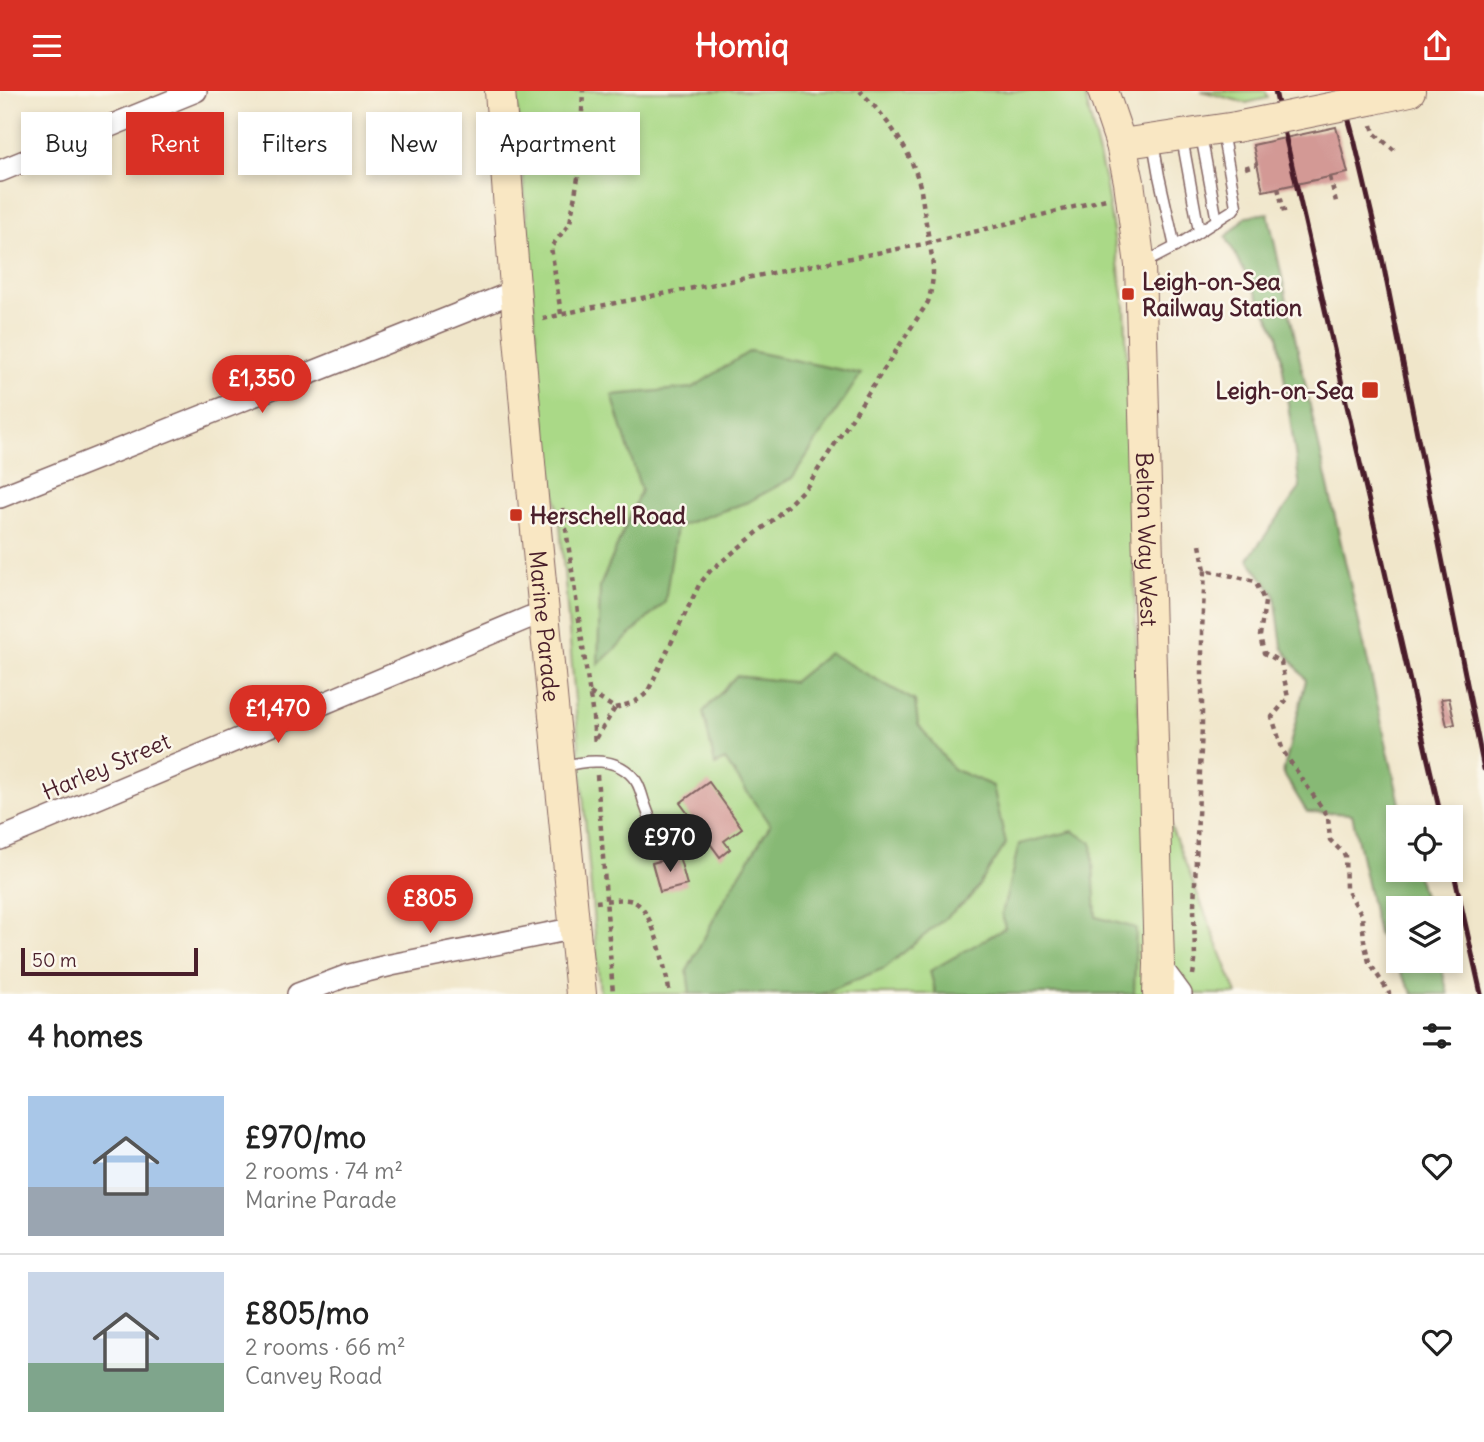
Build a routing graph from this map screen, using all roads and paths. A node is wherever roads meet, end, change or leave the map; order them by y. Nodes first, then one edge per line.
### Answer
1 (196, 91) edge
2 (500, 91) edge
3 (583, 91) edge
4 (860, 91) edge
5 (1103, 91) edge
6 (1410, 91) edge
7 (1199, 133) junction
8 (1121, 144) junction
9 (1257, 164) dead end
10 (1244, 168) dead end
11 (0, 171) edge
12 (1330, 177) dead end
13 (1278, 188) dead end
14 (1098, 201) dead end
15 (1337, 206) dead end
16 (1285, 215) dead end
17 (1217, 221) junction
18 (1199, 231) junction
19 (929, 243) junction
20 (1175, 247) junction
21 (1140, 265) junction
22 (516, 294) junction
23 (562, 314) junction
24 (0, 497) edge
25 (563, 506) dead end
26 (1200, 545) dead end
27 (1205, 570) junction
28 (544, 613) junction
29 (590, 693) junction
30 (615, 708) junction
31 (595, 740) junction
32 (596, 761) junction
33 (559, 767) junction
34 (0, 839) edge
35 (661, 843) dead end
36 (606, 901) junction
37 (575, 916) junction
38 (1159, 964) junction
39 (1186, 989) edge
40 (298, 994) edge
41 (582, 994) edge
42 (613, 994) edge
43 (670, 994) edge
44 (1158, 994) edge
45 (1388, 994) edge

1 - 11 street
2 - 22 street, Marine Parade
3 - 23 path
4 - 19 path
5 - 8 street, Belton Way West
6 - 7 street, bridge
7 - 8 street
7 - 17 lane
7 - 17 lane
7 - 18 lane
7 - 20 lane
8 - 21 street, Belton Way West
9 - 10 path
12 - 15 path
13 - 16 path
14 - 19 path
17 - 18 lane
18 - 20 lane
19 - 23 path
19 - 30 path
20 - 21 lane
21 - 38 street, Belton Way West
22 - 24 street
22 - 28 street, Marine Parade
23 - 23 path
25 - 29 path
26 - 27 path
27 - 39 path
27 - 45 path
28 - 33 street, Marine Parade
28 - 34 street, Harley Street
29 - 30 path
29 - 31 path
30 - 31 path
31 - 32 path
32 - 33 lane
32 - 35 lane
32 - 36 path
33 - 37 street, Marine Parade
36 - 37 path
36 - 42 path
36 - 43 path
37 - 40 street
37 - 41 street, Marine Parade
38 - 39 street
38 - 44 street, Belton Way West

